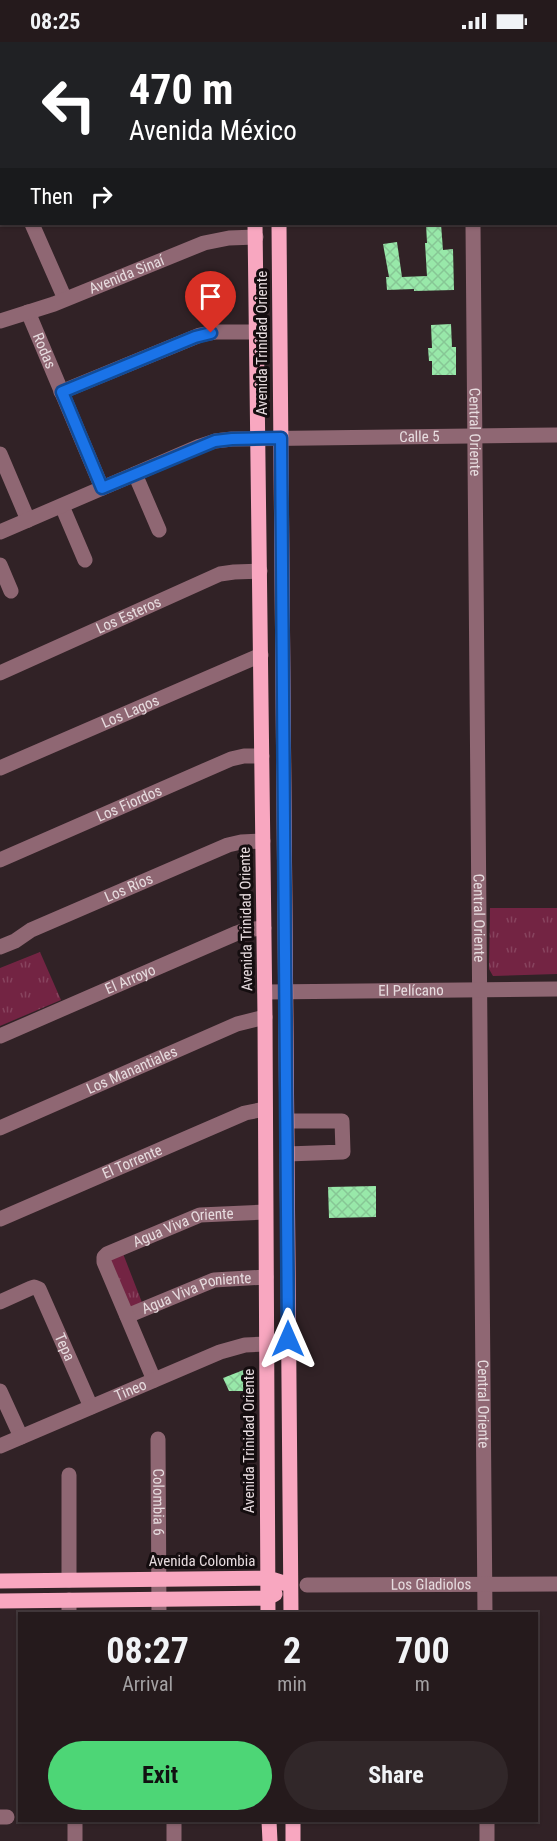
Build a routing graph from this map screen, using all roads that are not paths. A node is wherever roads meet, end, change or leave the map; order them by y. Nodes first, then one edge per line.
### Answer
1 (32, 225) edge
2 (279, 225) edge
3 (473, 225) edge
4 (256, 230) edge
5 (65, 299) junction
6 (28, 312) junction
7 (0, 321) edge
8 (257, 332) junction
9 (62, 392) junction
10 (557, 435) edge
11 (475, 436) junction
12 (258, 438) junction
13 (281, 438) junction
14 (0, 454) edge
15 (135, 474) junction
16 (102, 488) junction
17 (62, 506) junction
18 (28, 520) junction
19 (159, 530) dead end
20 (0, 532) edge
21 (85, 560) dead end
22 (0, 565) edge
23 (260, 571) junction
24 (11, 591) dead end
25 (261, 655) junction
26 (0, 673) edge
27 (262, 756) junction
28 (0, 768) edge
29 (263, 841) junction
30 (0, 860) edge
31 (264, 928) junction
32 (0, 947) edge
33 (557, 989) edge
34 (479, 990) junction
35 (264, 992) junction
36 (286, 992) junction
37 (265, 1017) junction
38 (0, 1036) edge
39 (265, 1109) junction
40 (287, 1121) junction
41 (0, 1128) edge
42 (287, 1154) junction
43 (265, 1212) junction
44 (0, 1219) edge
45 (266, 1277) junction
46 (0, 1302) edge
47 (127, 1316) junction
48 (266, 1344) junction
49 (153, 1380) junction
50 (0, 1391) edge
51 (91, 1407) junction
52 (21, 1437) junction
53 (158, 1439) dead end
54 (0, 1446) edge
55 (69, 1475) dead end
56 (268, 1578) junction
57 (159, 1579) junction
58 (69, 1580) junction
59 (0, 1581) edge
60 (557, 1584) edge
61 (290, 1585) junction
62 (307, 1585) dead end
63 (485, 1585) junction
64 (268, 1598) junction
65 (0, 1601) edge
66 (69, 1607) edge
67 (159, 1607) edge
68 (268, 1612) edge
69 (291, 1612) edge
70 (485, 1612) edge
71 (75, 1822) edge
72 (174, 1822) edge
73 (269, 1822) edge
74 (293, 1822) edge
75 (487, 1822) edge
76 (75, 1841) edge
77 (174, 1841) edge
78 (270, 1841) edge
79 (293, 1841) edge
80 (487, 1841) edge

1 - 5 street
2 - 13 main road, Avenida Trinidad Oriente
3 - 11 street, Central Oriente
4 - 5 street, Avenida Sinaí
4 - 8 main road, Avenida Trinidad Oriente
5 - 6 street, Avenida Sinaí
6 - 7 street, Avenida Sinaí
6 - 9 street, Rodas
8 - 9 street
8 - 12 main road, Avenida Trinidad Oriente
9 - 16 street, Rodas
10 - 11 street, Calle 5
11 - 13 street, Calle 5
11 - 34 street, Central Oriente
12 - 13 street, Calle 5
12 - 15 street, Calle 5
12 - 23 main road, Avenida Trinidad Oriente
13 - 36 main road, Avenida Trinidad Oriente
14 - 18 street
15 - 16 street, Calle 5
15 - 19 street
16 - 17 street, Calle 5
17 - 18 street, Calle 5
17 - 21 street
18 - 20 street, Calle 5
22 - 24 street
23 - 25 main road, Avenida Trinidad Oriente
23 - 26 street, Los Esteros
25 - 27 main road, Avenida Trinidad Oriente
25 - 28 street, Los Lagos
27 - 29 main road, Avenida Trinidad Oriente
27 - 30 street, Los Fiordos
29 - 31 main road, Avenida Trinidad Oriente
29 - 32 street, Los Ríos
31 - 35 main road, Avenida Trinidad Oriente
31 - 38 street, El Arroyo
33 - 34 street, El Pelícano
34 - 36 street, El Pelícano
34 - 63 street, Central Oriente
35 - 36 street, El Pelícano
35 - 37 main road, Avenida Trinidad Oriente
36 - 40 main road, Avenida Trinidad Oriente
37 - 39 main road, Avenida Trinidad Oriente
37 - 41 street, Los Manantiales
39 - 43 main road, Avenida Trinidad Oriente
39 - 44 street, El Torrente
40 - 42 main road, Avenida Trinidad Oriente
40 - 42 street
42 - 61 main road, Avenida Trinidad Oriente
43 - 45 main road, Avenida Trinidad Oriente
43 - 47 street, Agua Viva Oriente
45 - 47 street, Agua Viva Poniente
45 - 48 main road, Avenida Trinidad Oriente
46 - 51 street, Tepa
47 - 49 street
48 - 49 street, Tineo
48 - 56 main road, Avenida Trinidad Oriente
49 - 51 street, Tineo
50 - 52 street
51 - 52 street, Tineo
52 - 54 street, Tineo
53 - 57 street, Colombia 6
55 - 58 street
56 - 57 main road, Avenida Colombia
56 - 61 main road, Avenida Colombia
56 - 64 main road, Avenida Trinidad Oriente
57 - 58 main road, Avenida Colombia
57 - 67 street, Colombia 6
58 - 59 main road, Avenida Colombia
60 - 63 street, Los Gladiolos
61 - 64 main road
61 - 69 main road, Avenida Trinidad Oriente
62 - 63 street, Los Gladiolos
63 - 70 street, Central Oriente
64 - 67 main road
64 - 68 main road, Avenida Trinidad Oriente
65 - 66 main road
66 - 67 main road
71 - 76 street
72 - 77 street
73 - 78 main road
74 - 79 main road
75 - 80 street

